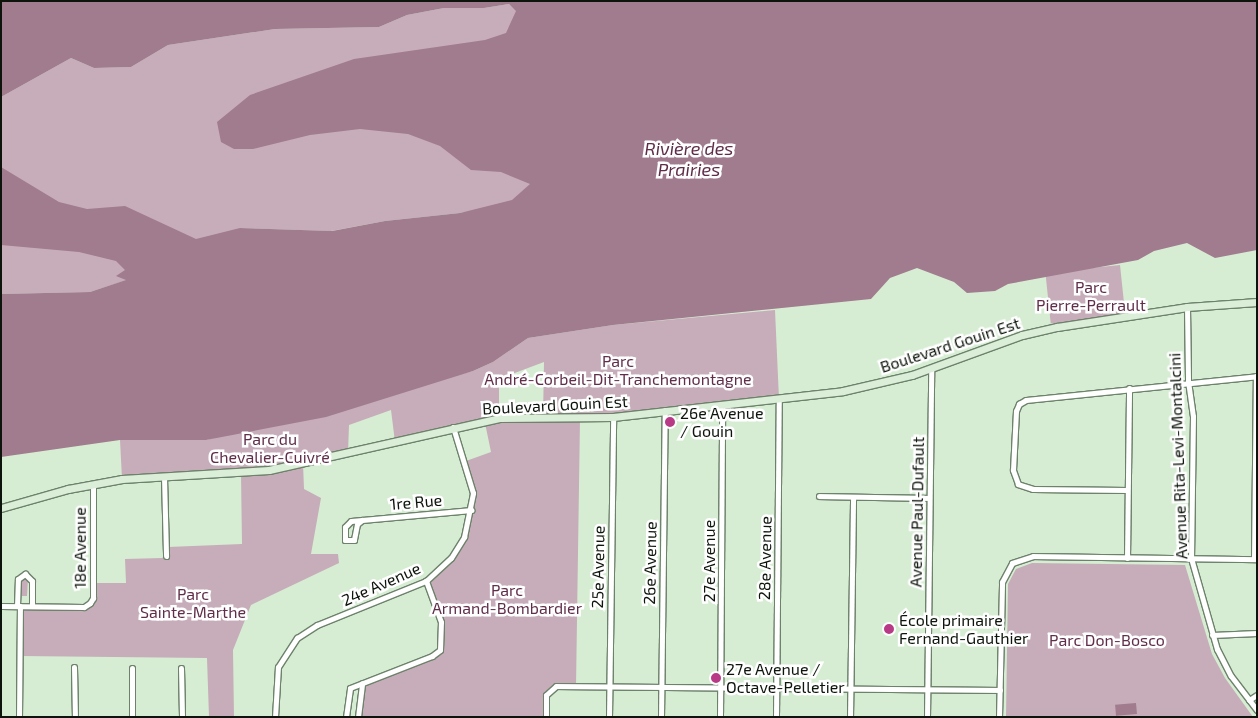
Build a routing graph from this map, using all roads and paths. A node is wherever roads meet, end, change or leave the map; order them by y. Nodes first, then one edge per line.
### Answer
1 (1257, 302) edge
2 (1187, 306) junction
3 (931, 368) junction
4 (1257, 376) edge
5 (1188, 381) junction
6 (1129, 388) junction
7 (779, 399) junction
8 (722, 405) junction
9 (664, 410) junction
10 (612, 417) junction
11 (454, 427) junction
12 (164, 477) junction
13 (93, 484) junction
14 (1127, 490) junction
15 (819, 496) dead end
16 (852, 497) junction
17 (929, 498) junction
18 (1, 508) edge
19 (471, 510) junction
20 (362, 520) junction
21 (166, 556) dead end
22 (1126, 558) junction
23 (1192, 558) junction
24 (1256, 559) edge
25 (426, 581) junction
26 (1, 606) edge
27 (18, 606) junction
28 (32, 606) junction
29 (1257, 633) edge
30 (1212, 635) junction
31 (74, 667) dead end
32 (132, 668) dead end
33 (181, 668) dead end
34 (362, 683) junction
35 (610, 687) junction
36 (661, 688) junction
37 (720, 688) junction
38 (776, 689) junction
39 (927, 689) junction
40 (851, 690) junction
41 (1000, 690) junction
42 (1257, 695) edge
43 (1249, 700) junction
44 (1257, 710) edge
45 (19, 717) edge
46 (75, 717) edge
47 (132, 717) edge
48 (182, 717) edge
49 (275, 717) edge
50 (346, 717) edge
51 (358, 717) edge
52 (546, 717) edge
53 (609, 717) edge
54 (661, 717) edge
55 (720, 717) edge
56 (776, 717) edge
57 (850, 717) edge
58 (927, 717) edge
59 (999, 717) edge

1 - 2 street, Boulevard Gouin Est
2 - 3 street, Boulevard Gouin Est
2 - 5 street, Avenue Rita-Levi-Montalcini
3 - 7 street, Boulevard Gouin Est
3 - 17 street, Avenue Paul-Dufault
4 - 5 street
4 - 24 street
5 - 6 street
5 - 23 street, Avenue Rita-Levi-Montalcini
6 - 14 street
6 - 14 street
7 - 8 street, Boulevard Gouin Est
7 - 38 street, 28e Avenue
8 - 9 street, Boulevard Gouin Est
8 - 37 street, 27e Avenue
9 - 10 street, Boulevard Gouin Est
9 - 36 street, 26e Avenue
10 - 11 street, Boulevard Gouin Est
10 - 35 street, 25e Avenue
11 - 12 street, Boulevard Gouin Est
11 - 19 street, 24e Avenue
12 - 13 street, Boulevard Gouin Est
12 - 21 street
13 - 18 street, Boulevard Gouin Est
13 - 28 street, 18e Avenue
14 - 22 street
15 - 16 street
16 - 17 street
16 - 40 street
17 - 39 street, Avenue Paul-Dufault
19 - 20 street, 1re Rue
19 - 25 street, 24e Avenue
20 - 20 street
22 - 23 street
22 - 41 street
23 - 24 street
23 - 30 street, Avenue Rita-Levi-Montalcini
25 - 34 street
25 - 49 street, 24e Avenue
26 - 27 street
27 - 28 street
27 - 28 street
27 - 45 street
29 - 30 street
30 - 43 street, Avenue Rita-Levi-Montalcini
31 - 46 street
32 - 47 street
33 - 48 street
34 - 50 street
34 - 51 street
35 - 36 street
35 - 52 street
35 - 53 street, 25e Avenue
36 - 37 street
36 - 54 street, 26e Avenue
37 - 38 street
37 - 55 street, 27e Avenue
38 - 40 street
38 - 56 street, 28e Avenue
39 - 40 street
39 - 41 street
39 - 58 street, Avenue Paul-Dufault
40 - 57 street
41 - 59 street
42 - 43 street
43 - 44 street, Avenue Rita-Levi-Montalcini

